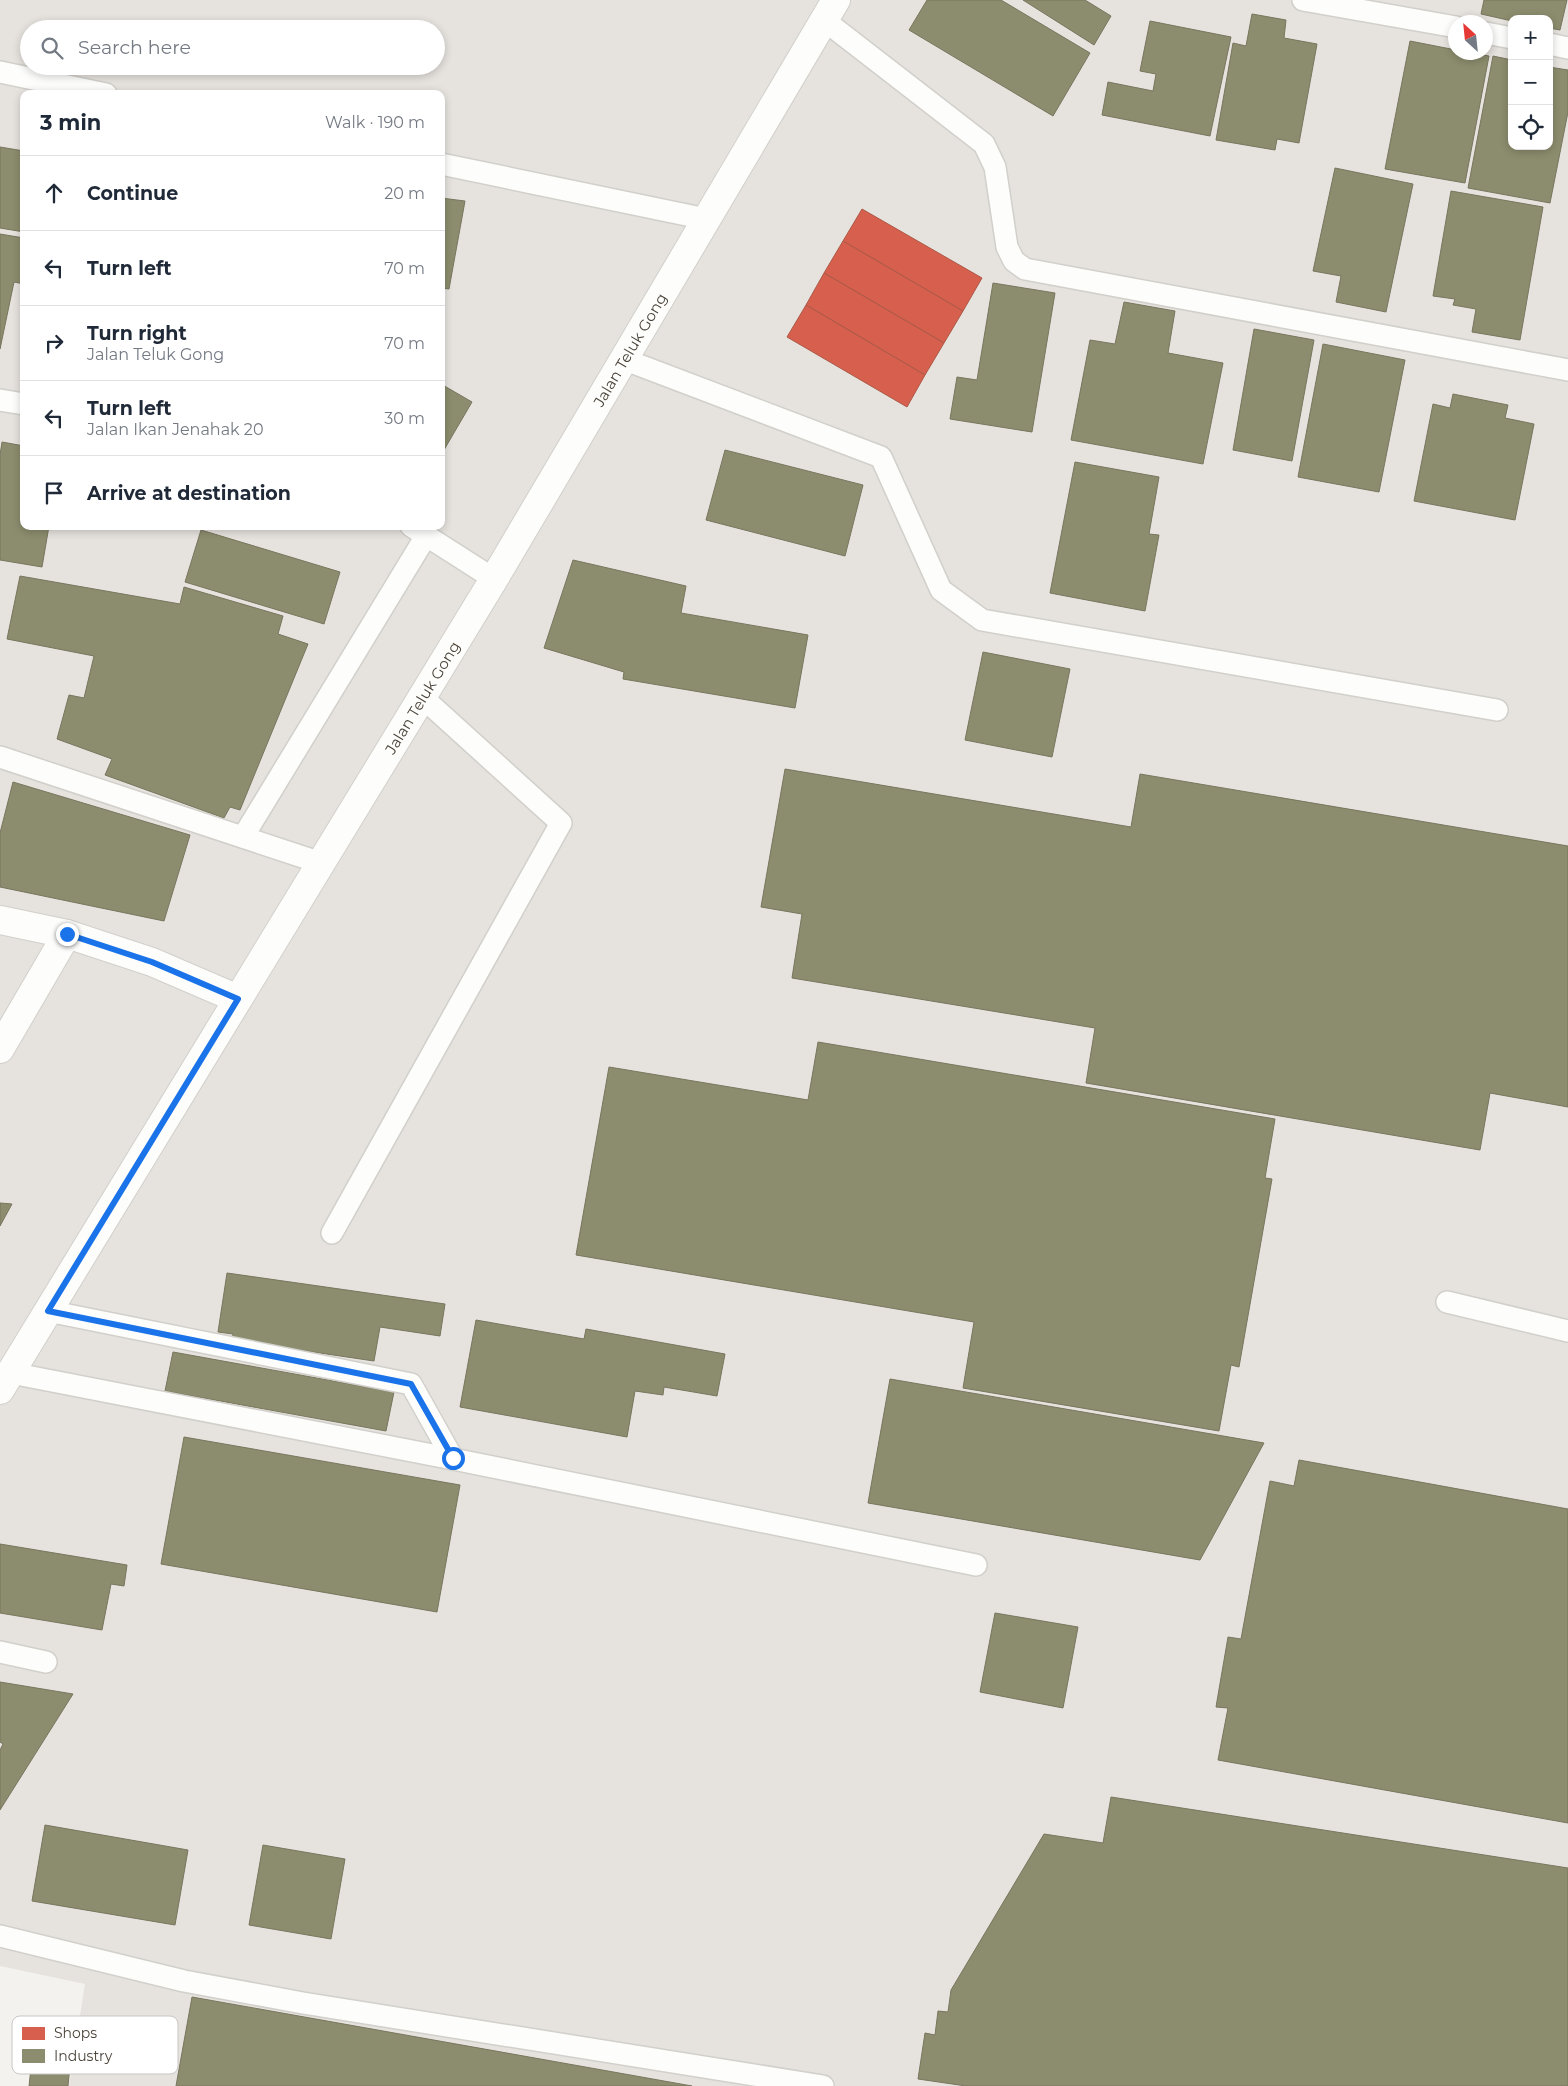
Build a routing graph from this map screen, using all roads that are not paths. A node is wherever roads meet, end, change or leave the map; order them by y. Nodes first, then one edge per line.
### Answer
1 (1303, 0) edge
2 (830, 10) edge
3 (1448, 27) edge
4 (1493, 34) edge
5 (1508, 37) edge
6 (1553, 45) edge
7 (1568, 48) edge
8 (0, 72) edge
9 (87, 90) edge
10 (445, 165) edge
11 (706, 219) junction
12 (623, 359) junction
13 (1568, 370) edge
14 (0, 400) edge
15 (20, 403) edge
16 (418, 531) edge
17 (494, 580) junction
18 (422, 696) junction
19 (1498, 710) dead end
20 (0, 757) edge
21 (243, 837) junction
22 (321, 863) junction
23 (0, 920) edge
24 (67, 934) junction
25 (238, 999) junction
26 (0, 1049) edge
27 (332, 1232) dead end
28 (1448, 1302) dead end
29 (48, 1311) junction
30 (1568, 1331) edge
31 (5, 1381) edge
32 (453, 1458) junction
33 (976, 1565) dead end
34 (0, 1652) edge
35 (46, 1662) dead end
36 (0, 1936) edge
37 (823, 2086) edge

1 - 3 lane
2 - 11 street, Jalan Teluk Gong
2 - 13 lane
4 - 5 lane
6 - 7 lane
8 - 9 lane
10 - 11 lane
11 - 12 street, Jalan Teluk Gong
12 - 17 street, Jalan Teluk Gong
12 - 19 lane
14 - 15 lane
16 - 17 lane
16 - 21 lane
17 - 18 street, Jalan Teluk Gong
18 - 22 street, Jalan Teluk Gong
18 - 27 lane
20 - 21 lane
21 - 22 lane
22 - 25 street, Jalan Teluk Gong
23 - 24 street
24 - 25 street
24 - 26 street
25 - 29 street, Jalan Teluk Gong
28 - 30 lane
29 - 31 street, Jalan Teluk Gong
29 - 32 lane
31 - 32 lane
32 - 33 lane
34 - 35 lane
36 - 37 lane

